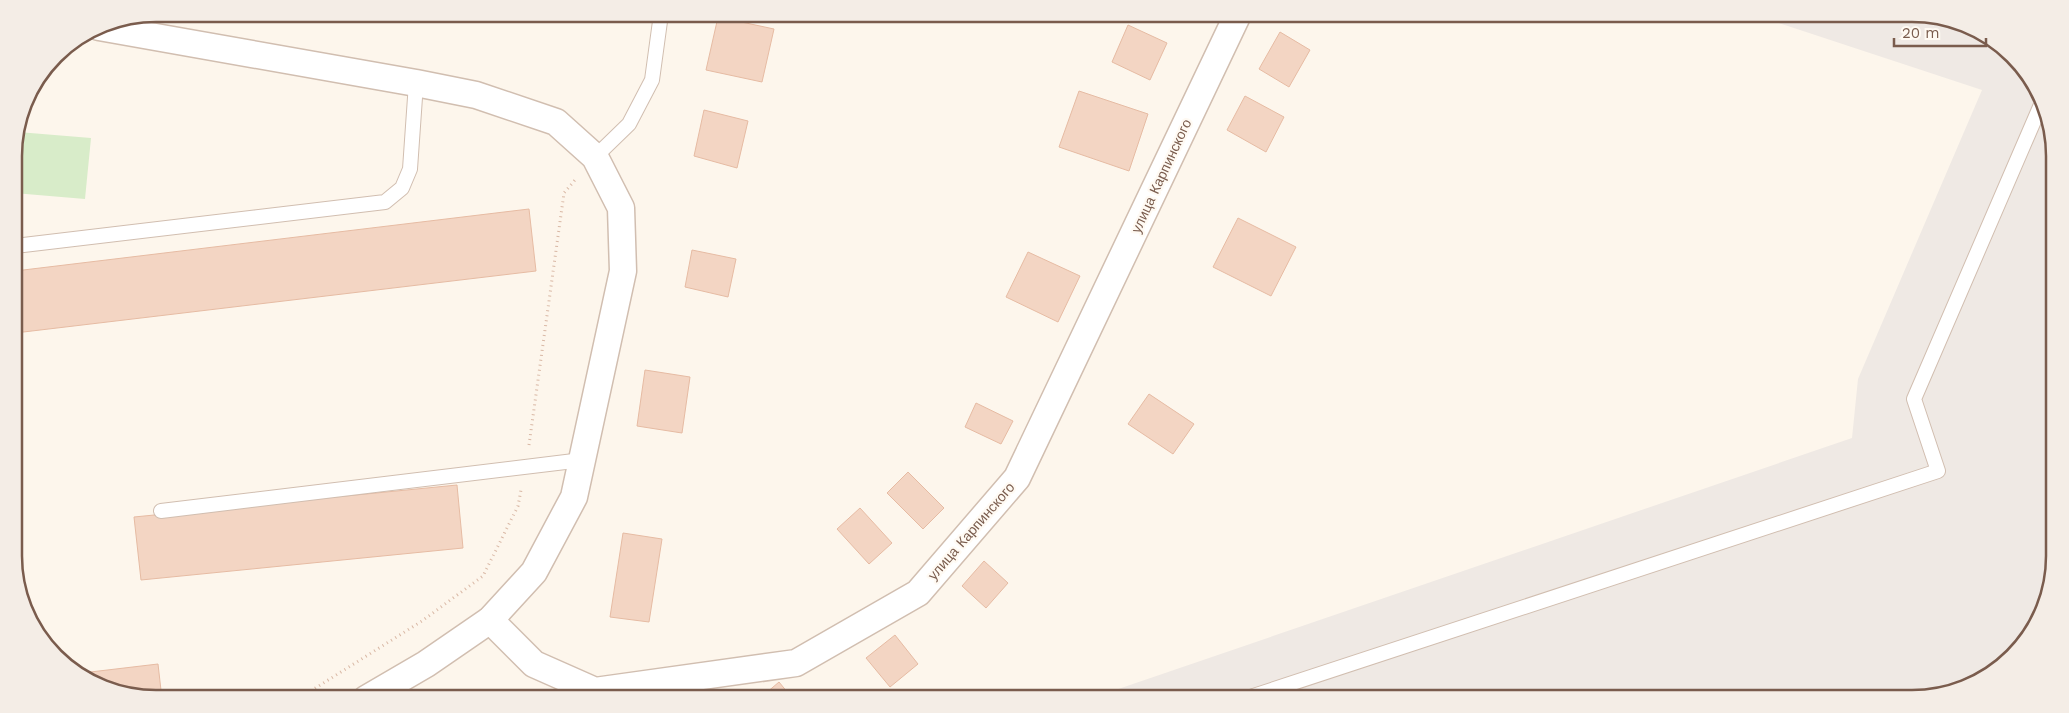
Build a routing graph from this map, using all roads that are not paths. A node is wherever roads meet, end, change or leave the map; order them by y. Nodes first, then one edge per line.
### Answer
1 (1234, 22) edge
2 (660, 23) edge
3 (116, 29) edge
4 (416, 82) junction
5 (2038, 112) edge
6 (595, 157) junction
7 (23, 245) edge
8 (582, 460) junction
9 (161, 511) dead end
10 (490, 620) junction
11 (381, 690) edge
12 (593, 690) edge
13 (602, 690) edge
14 (1271, 690) edge

1 - 13 street, улица Карпинского
2 - 6 lane
3 - 4 street
4 - 6 street
4 - 7 lane
5 - 14 lane
6 - 8 street
8 - 9 lane
8 - 10 street
10 - 11 street
10 - 12 street, улица Карпинского

